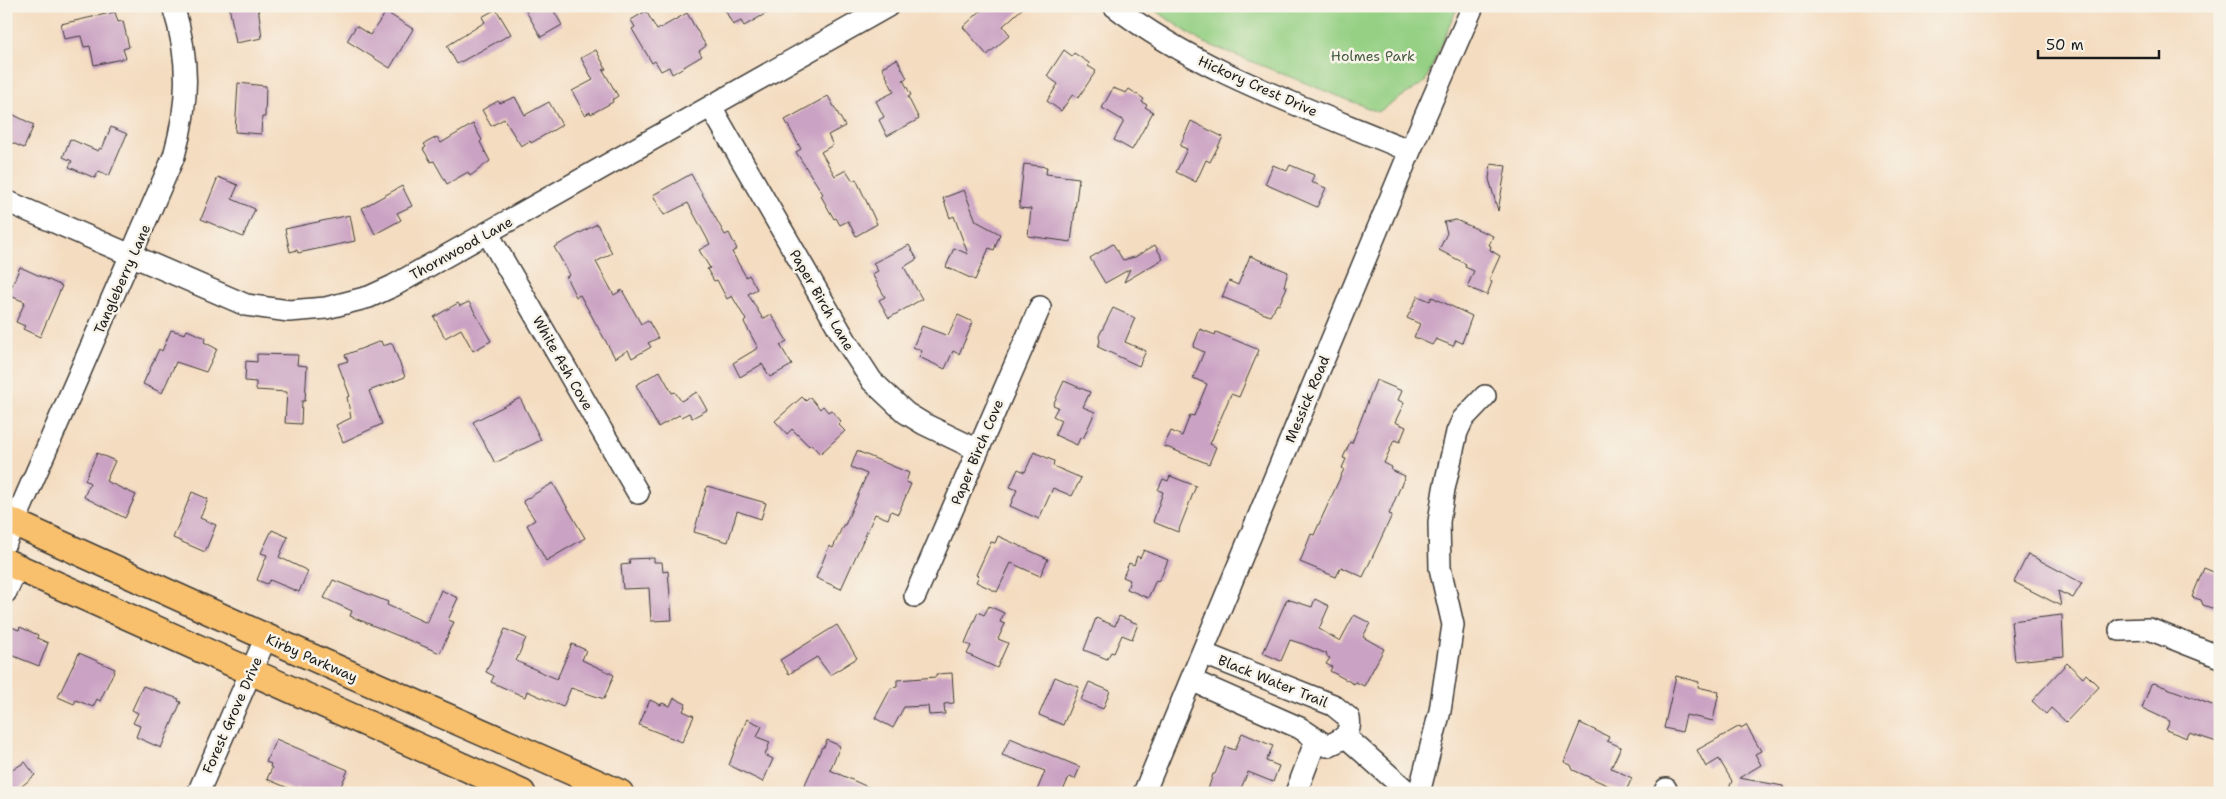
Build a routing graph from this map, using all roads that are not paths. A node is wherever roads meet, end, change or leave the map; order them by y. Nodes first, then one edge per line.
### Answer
1 (173, 6) edge
2 (888, 6) edge
3 (1114, 6) edge
4 (1473, 6) edge
5 (711, 107) junction
6 (1410, 151) junction
7 (6, 201) edge
8 (488, 234) junction
9 (132, 256) junction
10 (1040, 307) dead end
11 (1485, 396) dead end
12 (978, 450) junction
13 (638, 493) dead end
14 (9, 528) edge
15 (12, 565) edge
16 (6, 592) edge
17 (915, 596) dead end
18 (2120, 630) dead end
19 (266, 637) junction
20 (1202, 653) junction
21 (2220, 657) edge
22 (250, 672) junction
23 (1191, 680) junction
24 (1346, 737) junction
25 (1316, 740) junction
26 (198, 793) edge
27 (522, 793) edge
28 (620, 793) edge
29 (1144, 793) edge
30 (1296, 793) edge
31 (1409, 793) edge
32 (1419, 793) edge

1 - 9 street, Tangleberry Lane
2 - 5 street, Thornwood Lane
3 - 6 street, Hickory Crest Drive
4 - 6 street, Messick Road
5 - 8 street, Thornwood Lane
5 - 12 street, Paper Birch Lane
6 - 20 street, Messick Road
7 - 9 street, Thornwood Lane
8 - 9 street, Thornwood Lane
8 - 13 street, White Ash Cove
9 - 14 street, Tangleberry Lane
10 - 12 street, Paper Birch Cove
11 - 32 street
12 - 17 street, Paper Birch Cove
14 - 19 main road, Kirby Parkway
15 - 16 street
15 - 22 main road
18 - 21 street
19 - 22 street, Forest Grove Drive
19 - 28 main road, Kirby Parkway
20 - 23 street, Messick Road
20 - 24 street, Black Water Trail
22 - 26 street, Forest Grove Drive
22 - 27 main road
23 - 25 street
23 - 29 street, Messick Road
24 - 25 street
24 - 31 street
25 - 30 street

